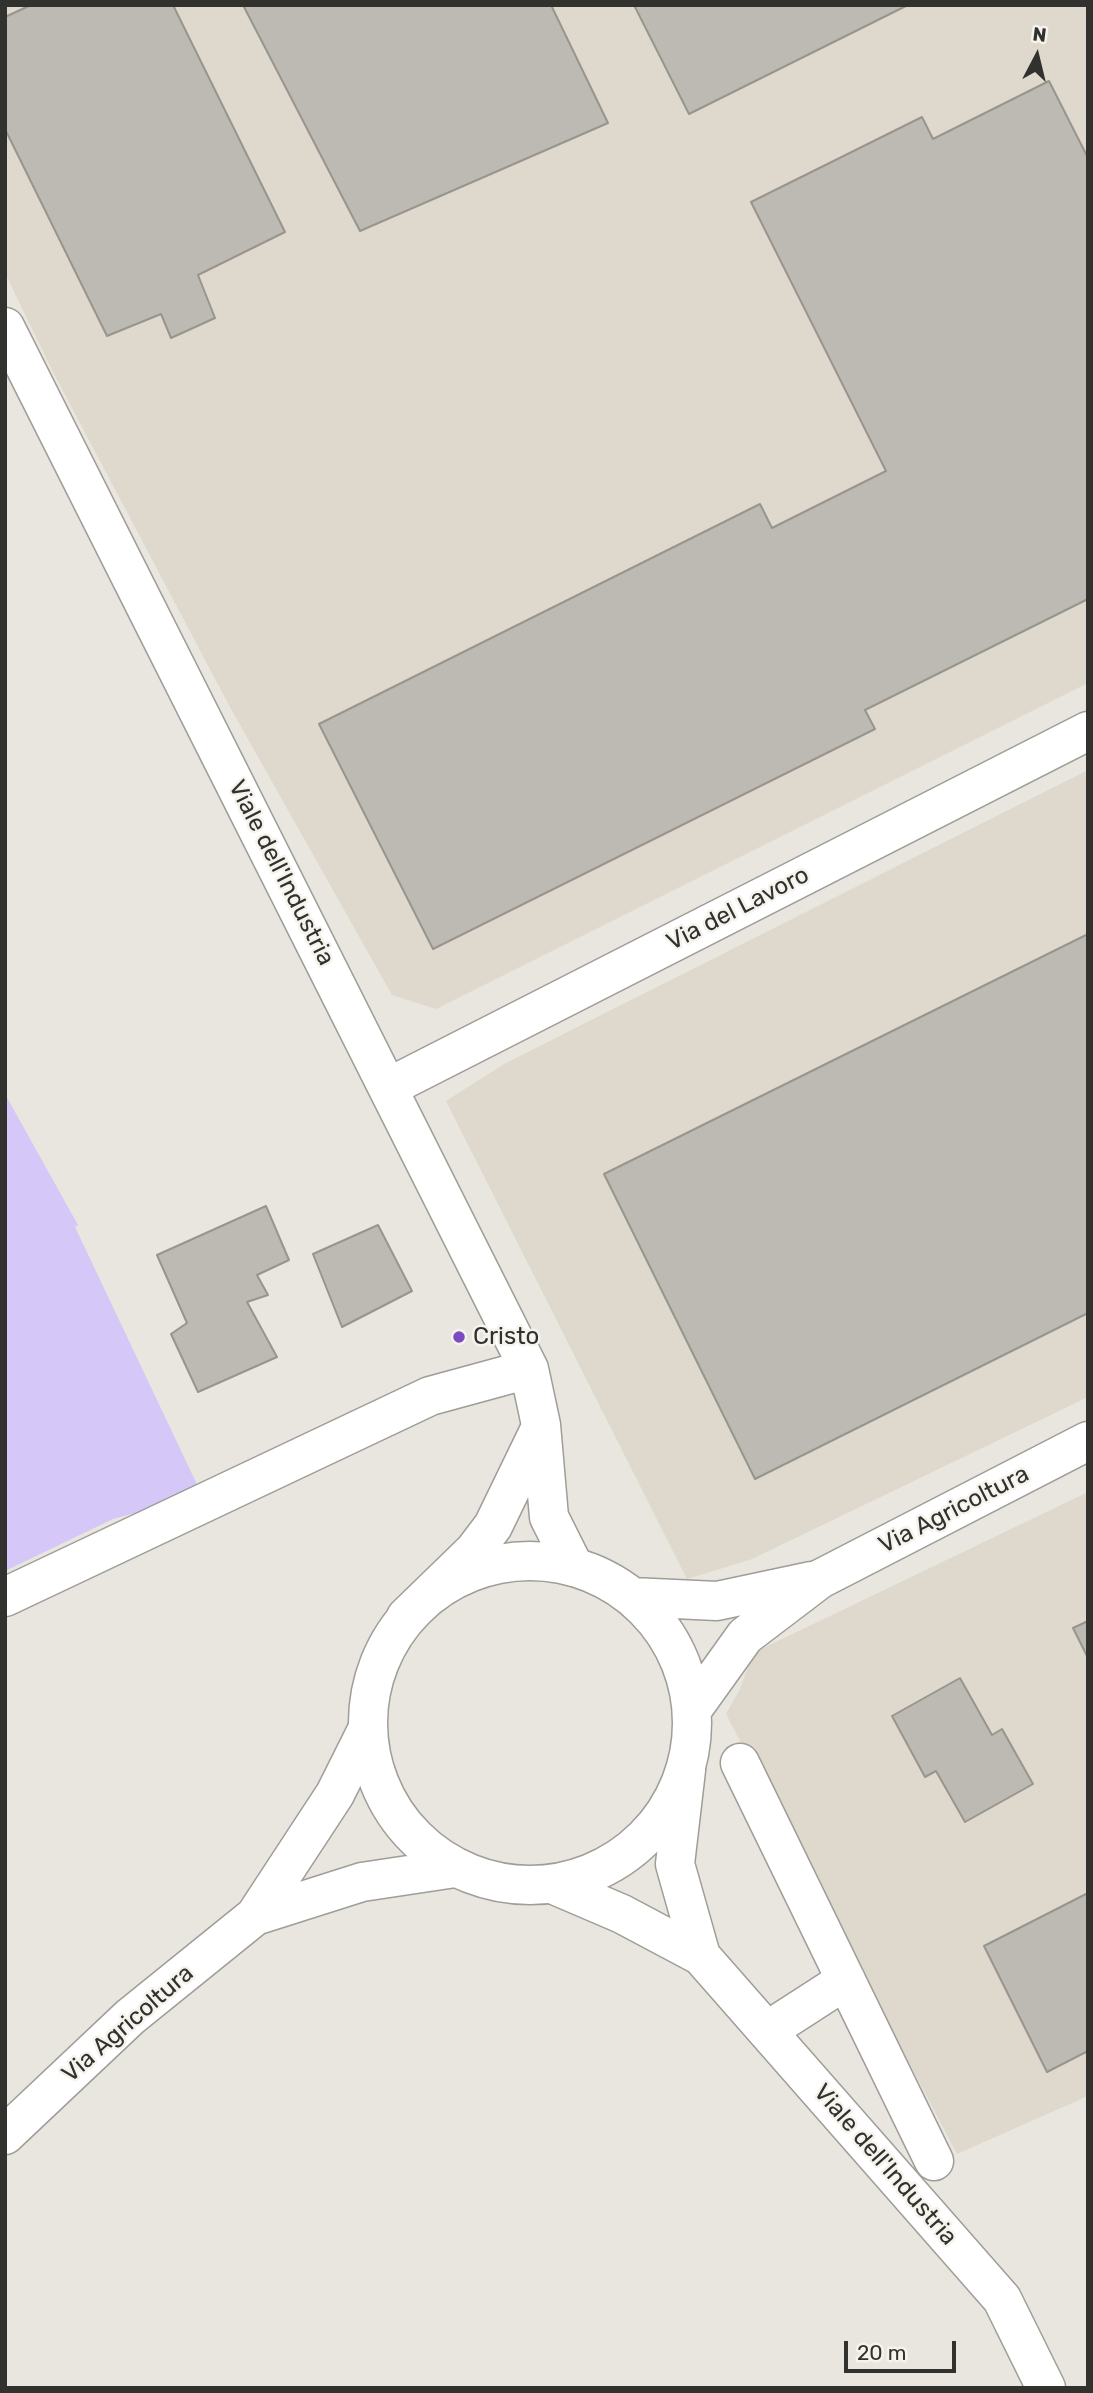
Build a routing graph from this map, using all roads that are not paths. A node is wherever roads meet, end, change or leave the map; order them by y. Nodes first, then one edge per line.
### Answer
1 (5, 327) edge
2 (1088, 731) edge
3 (389, 1087) junction
4 (529, 1368) junction
5 (541, 1425) junction
6 (1088, 1441) edge
7 (574, 1567) junction
8 (820, 1579) junction
9 (5, 1597) edge
10 (632, 1597) junction
11 (407, 1617) junction
12 (692, 1710) junction
13 (367, 1730) junction
14 (740, 1763) dead end
15 (686, 1770) junction
16 (455, 1868) junction
17 (552, 1884) junction
18 (254, 1916) junction
19 (701, 1956) junction
20 (846, 1980) junction
21 (767, 2031) junction
22 (5, 2135) edge
23 (934, 2161) dead end
24 (1046, 2388) edge

1 - 3 street, Viale dell'Industria
2 - 3 street, Via del Lavoro
3 - 4 street, Viale dell'Industria
4 - 5 street, Viale dell'Industria
4 - 9 street
5 - 7 street, Viale dell'Industria
5 - 11 street, Viale dell'Industria
6 - 8 street, Via Agricoltura
7 - 10 street, Viale dell'Industria
7 - 11 street, Viale dell'Industria
8 - 10 street, Via Agricoltura
8 - 12 street, Via Agricoltura
10 - 12 street, Viale dell'Industria
11 - 13 street, Viale dell'Industria
12 - 15 street, Viale dell'Industria
13 - 16 street, Viale dell'Industria
13 - 18 street, Via Agricoltura
14 - 20 street
15 - 17 street, Viale dell'Industria
15 - 19 street, Viale dell'Industria
16 - 17 street, Viale dell'Industria
16 - 18 street, Via Agricoltura
17 - 19 street, Viale dell'Industria
18 - 22 street, Via Agricoltura
19 - 21 street, Viale dell'Industria
20 - 21 street
20 - 23 street
21 - 24 street, Viale dell'Industria

